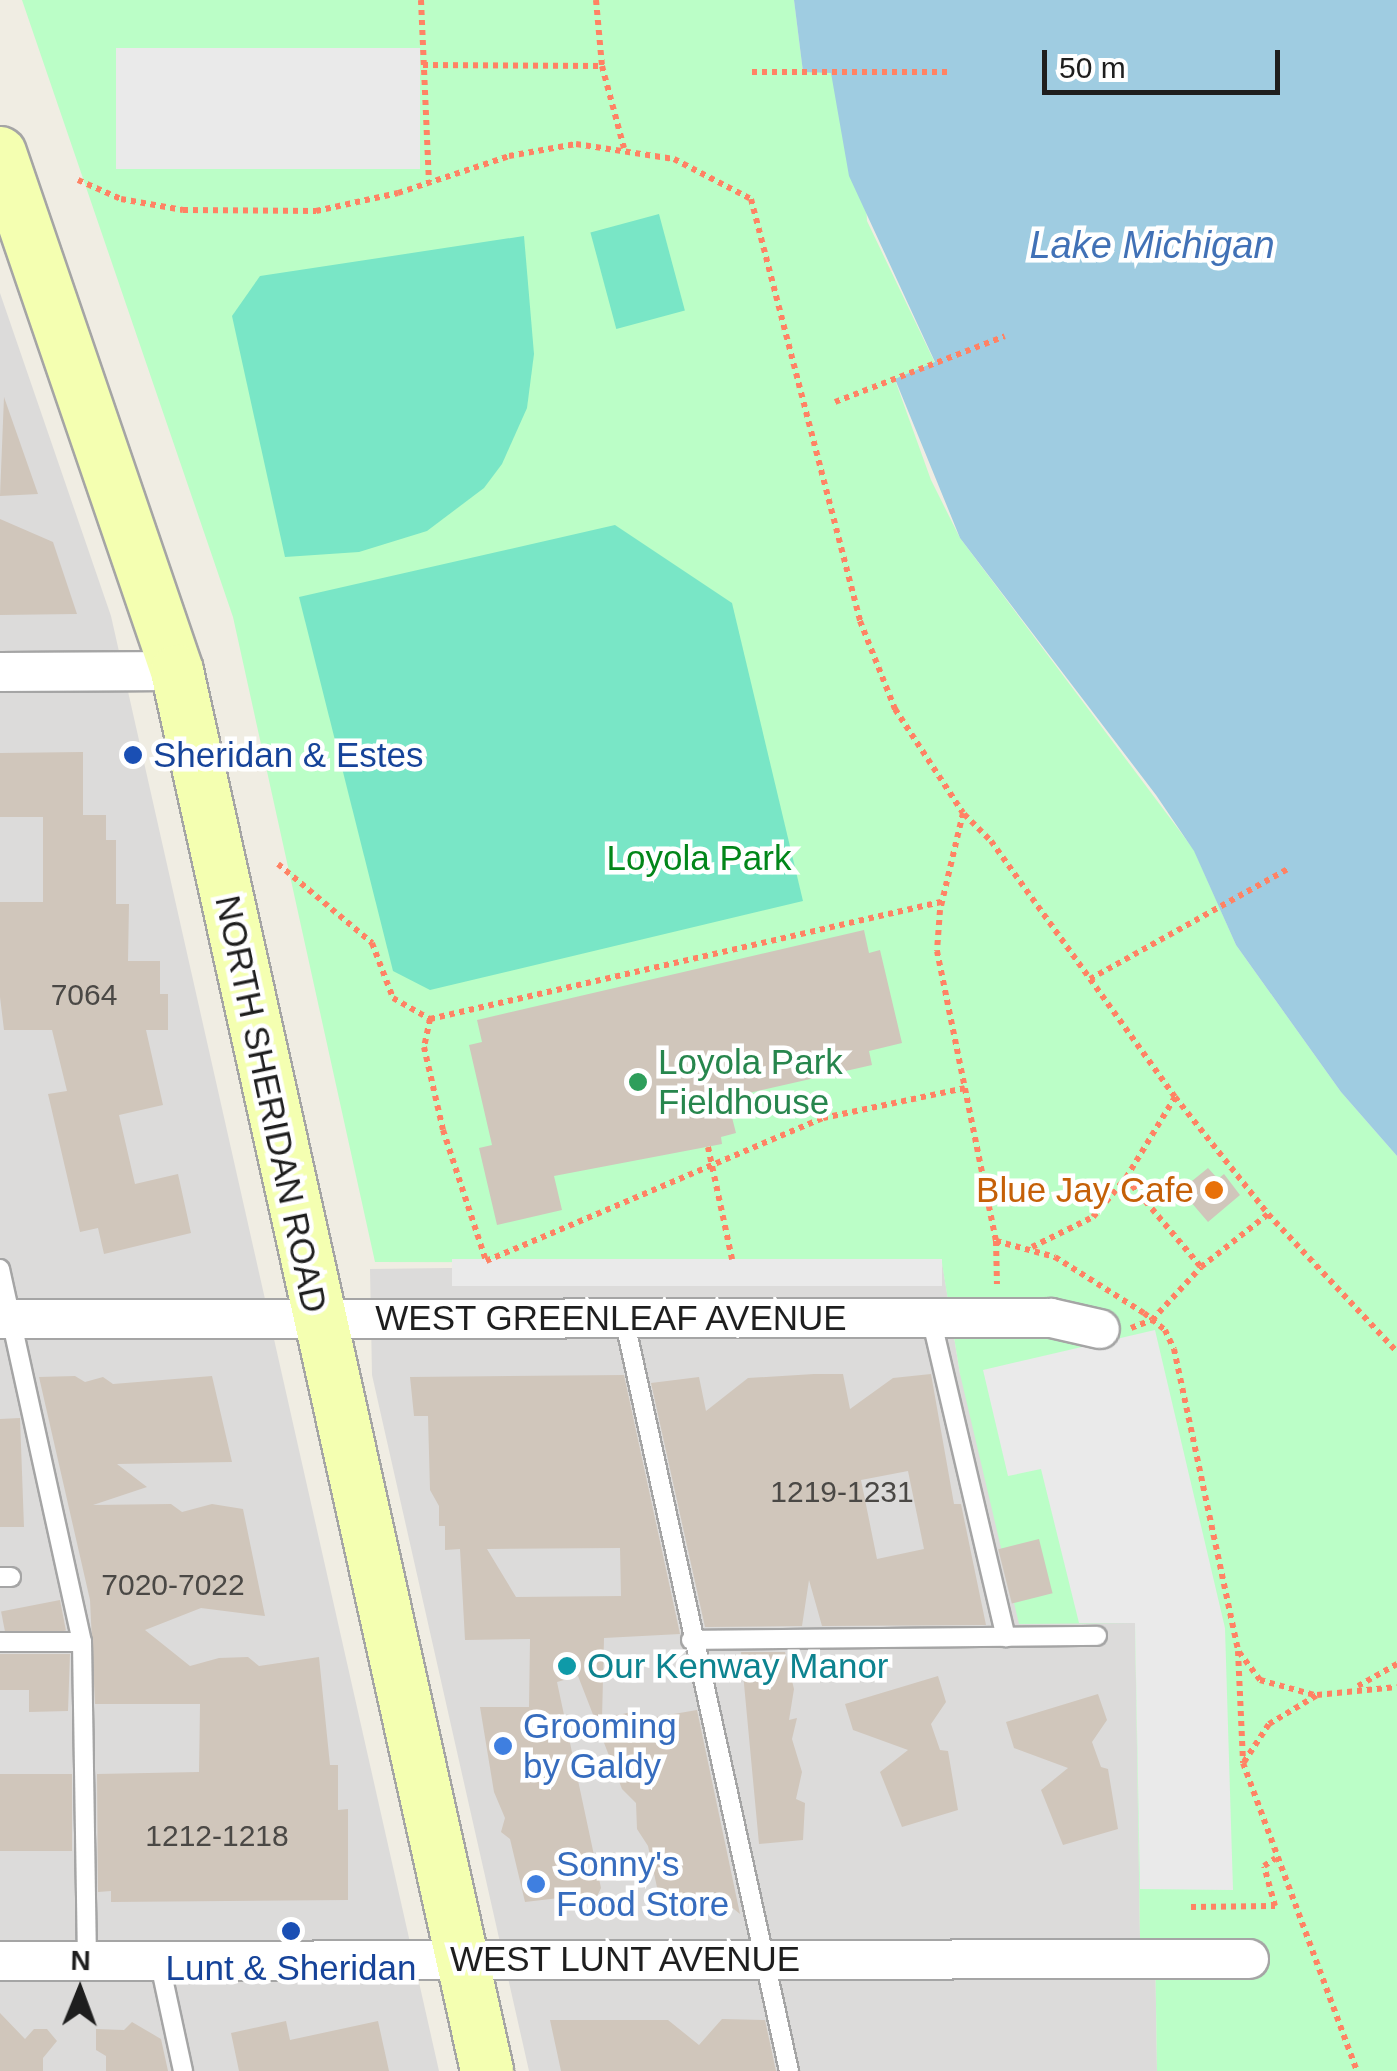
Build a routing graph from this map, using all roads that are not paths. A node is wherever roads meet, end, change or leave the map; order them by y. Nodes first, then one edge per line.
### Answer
1 (0, 153) edge
2 (10, 218) edge
3 (177, 671) junction
4 (0, 672) edge
5 (0, 1269) edge
6 (317, 1318) junction
7 (624, 1318) junction
8 (932, 1318) junction
9 (6, 1319) edge
10 (1111, 1330) road end
11 (1006, 1636) junction
12 (1097, 1636) dead end
13 (692, 1640) junction
14 (0, 1642) edge
15 (82, 1642) junction
16 (461, 1958) junction
17 (762, 1959) junction
18 (1249, 1959) dead end
19 (87, 1960) junction
20 (159, 1960) junction
21 (0, 1961) edge
22 (183, 2071) edge
23 (487, 2071) edge
24 (789, 2071) edge

1 - 2 main road, NORTH SHERIDAN ROAD
2 - 3 main road, NORTH SHERIDAN ROAD
3 - 4 street
3 - 6 main road, NORTH SHERIDAN ROAD
5 - 9 lane
6 - 7 street, WEST GREENLEAF AVENUE
6 - 9 street, WEST GREENLEAF AVENUE
6 - 16 main road, NORTH SHERIDAN ROAD
7 - 8 street, WEST GREENLEAF AVENUE
7 - 13 lane
8 - 10 street, WEST GREENLEAF AVENUE
8 - 11 lane
9 - 15 lane
11 - 12 lane
11 - 13 lane
13 - 17 lane
14 - 15 lane
15 - 19 lane
16 - 17 street, WEST LUNT AVENUE
16 - 20 street, WEST LUNT AVENUE
16 - 23 main road, NORTH SHERIDAN ROAD
17 - 18 street, WEST LUNT AVENUE
17 - 24 lane
19 - 20 street, WEST LUNT AVENUE
19 - 21 street, WEST LUNT AVENUE
20 - 22 lane

